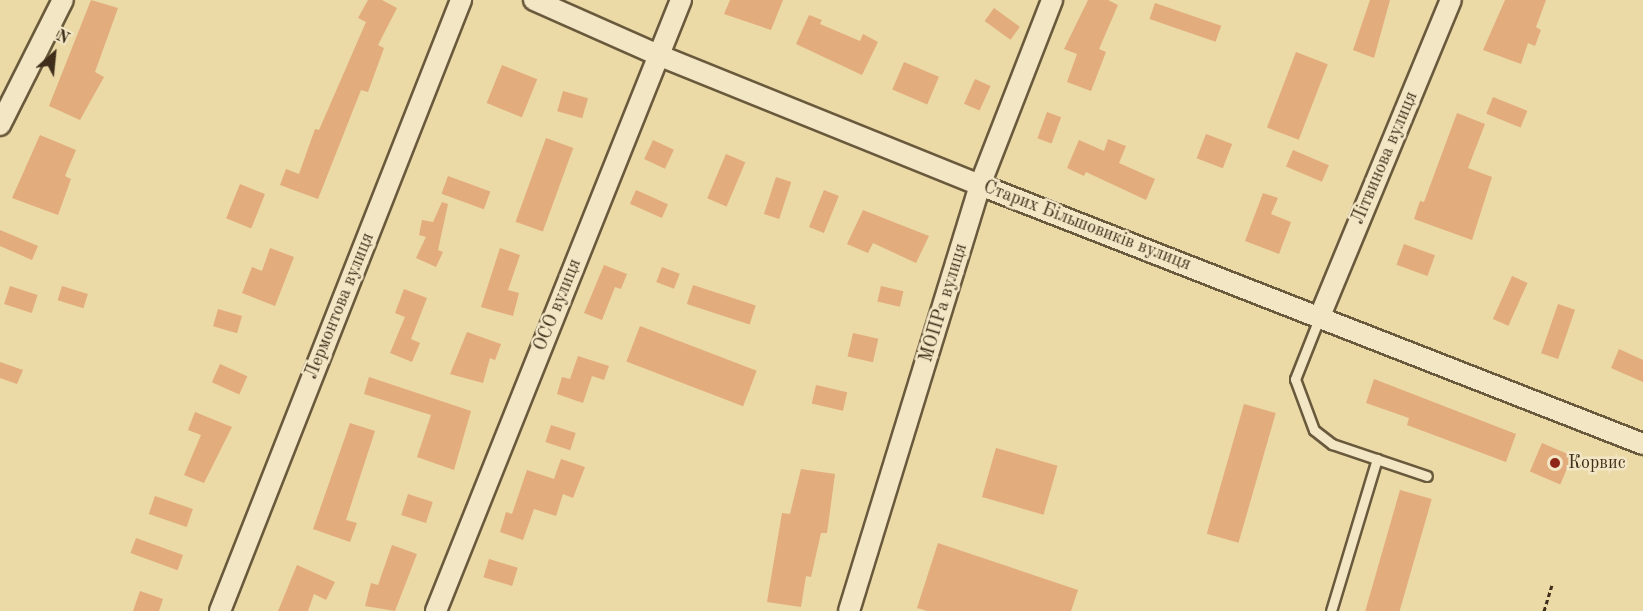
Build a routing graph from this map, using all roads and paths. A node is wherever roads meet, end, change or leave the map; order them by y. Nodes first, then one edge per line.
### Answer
1 (63, 0) edge
2 (461, 0) edge
3 (534, 0) edge
4 (681, 0) edge
5 (1052, 0) edge
6 (1451, 0) edge
7 (658, 55) junction
8 (0, 125) edge
9 (980, 185) junction
10 (1320, 316) junction
11 (1643, 444) edge
12 (1377, 459) junction
13 (1427, 476) dead end
14 (1552, 585) dead end
15 (219, 611) edge
16 (436, 611) edge
17 (849, 611) edge
18 (1331, 611) edge
19 (1544, 611) edge

1 - 8 street
2 - 15 street, Лермонтова вулиця
3 - 7 street, Старих Більшовиків вулиця
4 - 7 street, ОСО вулиця
5 - 9 street, МОПРа вулиця
6 - 10 street, Літвинова вулиця
7 - 9 street, Старих Більшовиків вулиця
7 - 16 street, ОСО вулиця
9 - 10 street, Старих Більшовиків вулиця
9 - 17 street, МОПРа вулиця
10 - 11 street, Старих Більшовиків вулиця
10 - 12 lane
12 - 13 lane
12 - 18 lane
14 - 19 path

